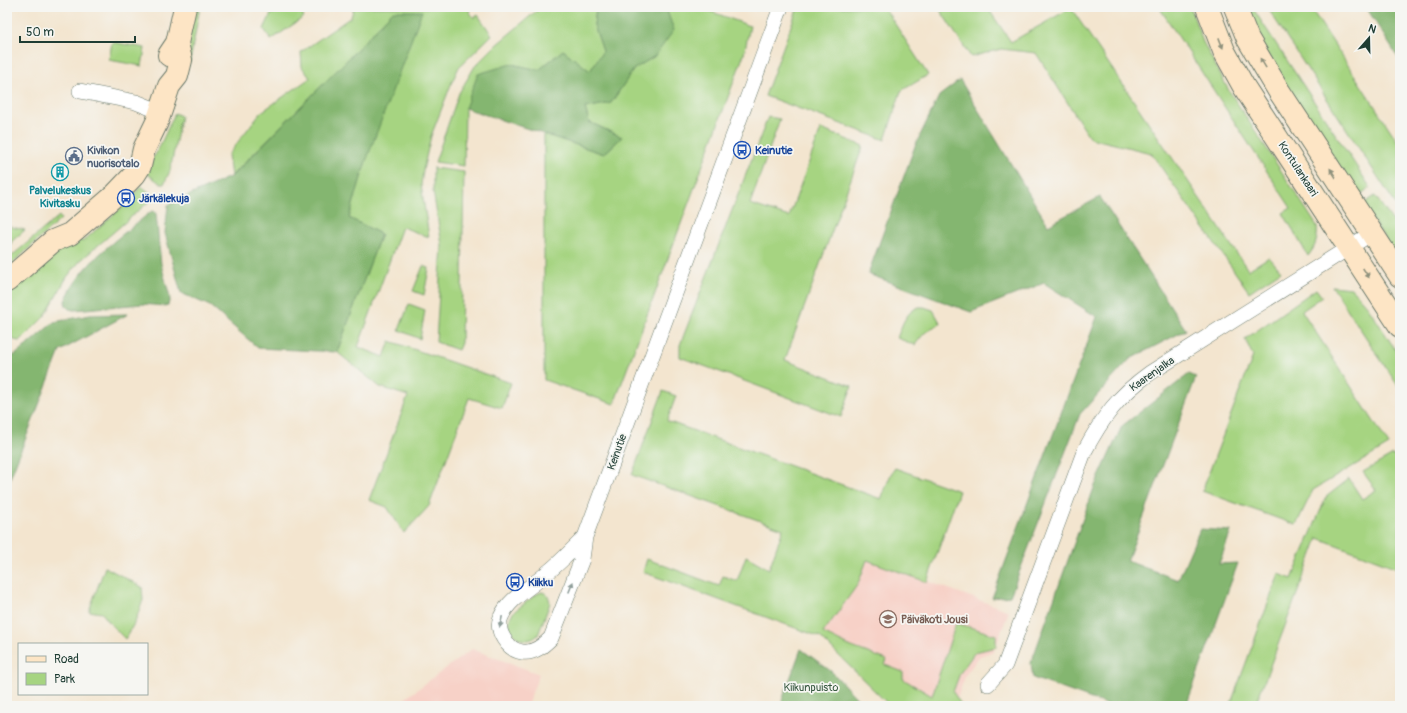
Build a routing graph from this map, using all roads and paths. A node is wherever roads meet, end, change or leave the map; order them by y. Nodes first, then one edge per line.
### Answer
1 (185, 7) edge
2 (781, 7) edge
3 (1207, 7) edge
4 (1235, 7) edge
5 (80, 91) dead end
6 (161, 112) junction
7 (1372, 233) junction
8 (1349, 248) junction
9 (1400, 276) edge
10 (7, 281) edge
11 (1400, 326) edge
12 (585, 537) junction
13 (988, 684) dead end

1 - 6 main road
2 - 12 street, Keinutie
3 -> 8 main road, Kontulankaari
7 -> 4 main road
5 - 6 street
6 - 10 main road
7 - 8 street, Kaarenjalka
7 - 9 main road
8 -> 11 main road, Kontulankaari
8 - 13 street, Kaarenjalka
12 -> 12 street, Keinutie

